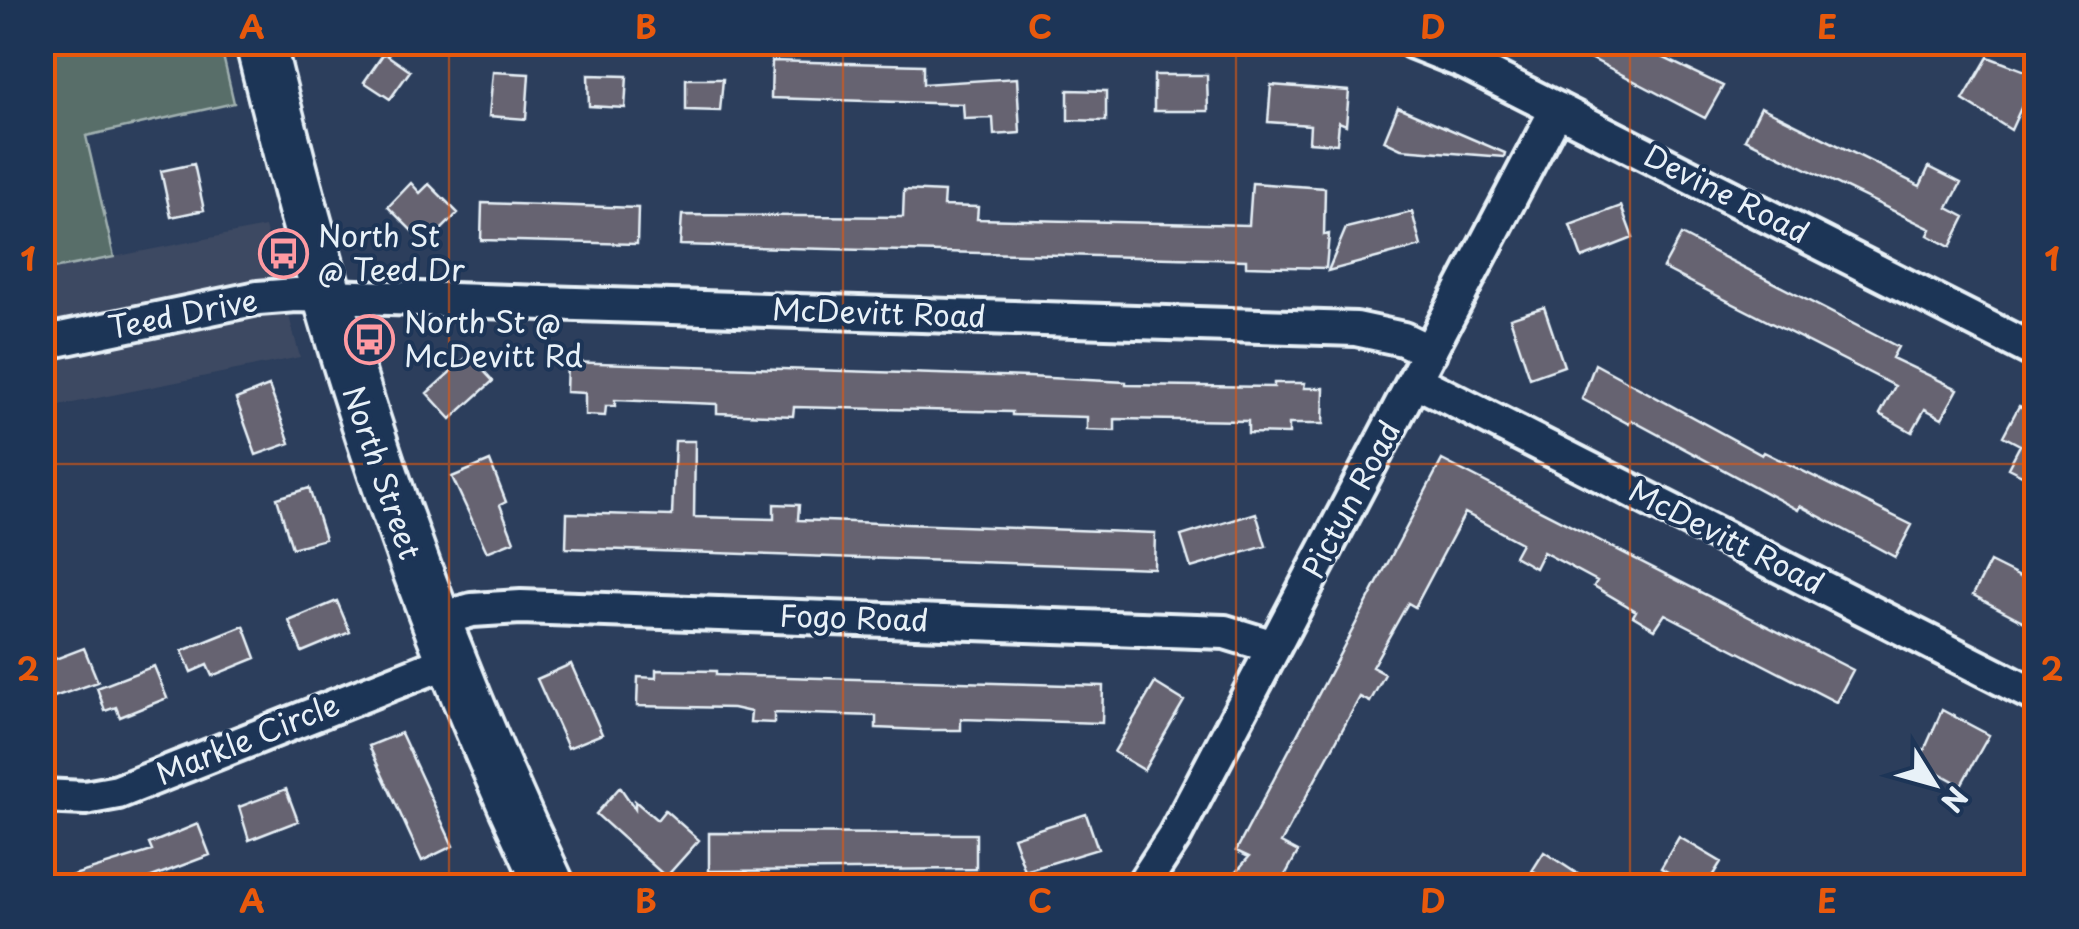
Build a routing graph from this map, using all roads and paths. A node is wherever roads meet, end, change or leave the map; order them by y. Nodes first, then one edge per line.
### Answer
1 (260, 42) edge
2 (1414, 42) edge
3 (1557, 109) junction
4 (324, 296) junction
5 (42, 343) edge
6 (2036, 352) edge
7 (1423, 366) junction
8 (441, 641) junction
9 (1274, 647) junction
10 (2036, 696) edge
11 (42, 796) edge
12 (550, 886) edge
13 (1142, 886) edge

1 - 4 main road, North Street
2 - 3 street, Devine Road
3 - 6 street, Devine Road
3 - 7 street, Pictun Road
4 - 5 street, Teed Drive
4 - 7 street, McDevitt Road
4 - 8 main road, North Street
7 - 9 street, Pictun Road
7 - 10 street, McDevitt Road
8 - 9 street, Fogo Road
8 - 11 street, Markle Circle
8 - 12 main road, North Street
9 - 13 street, Pictun Road

